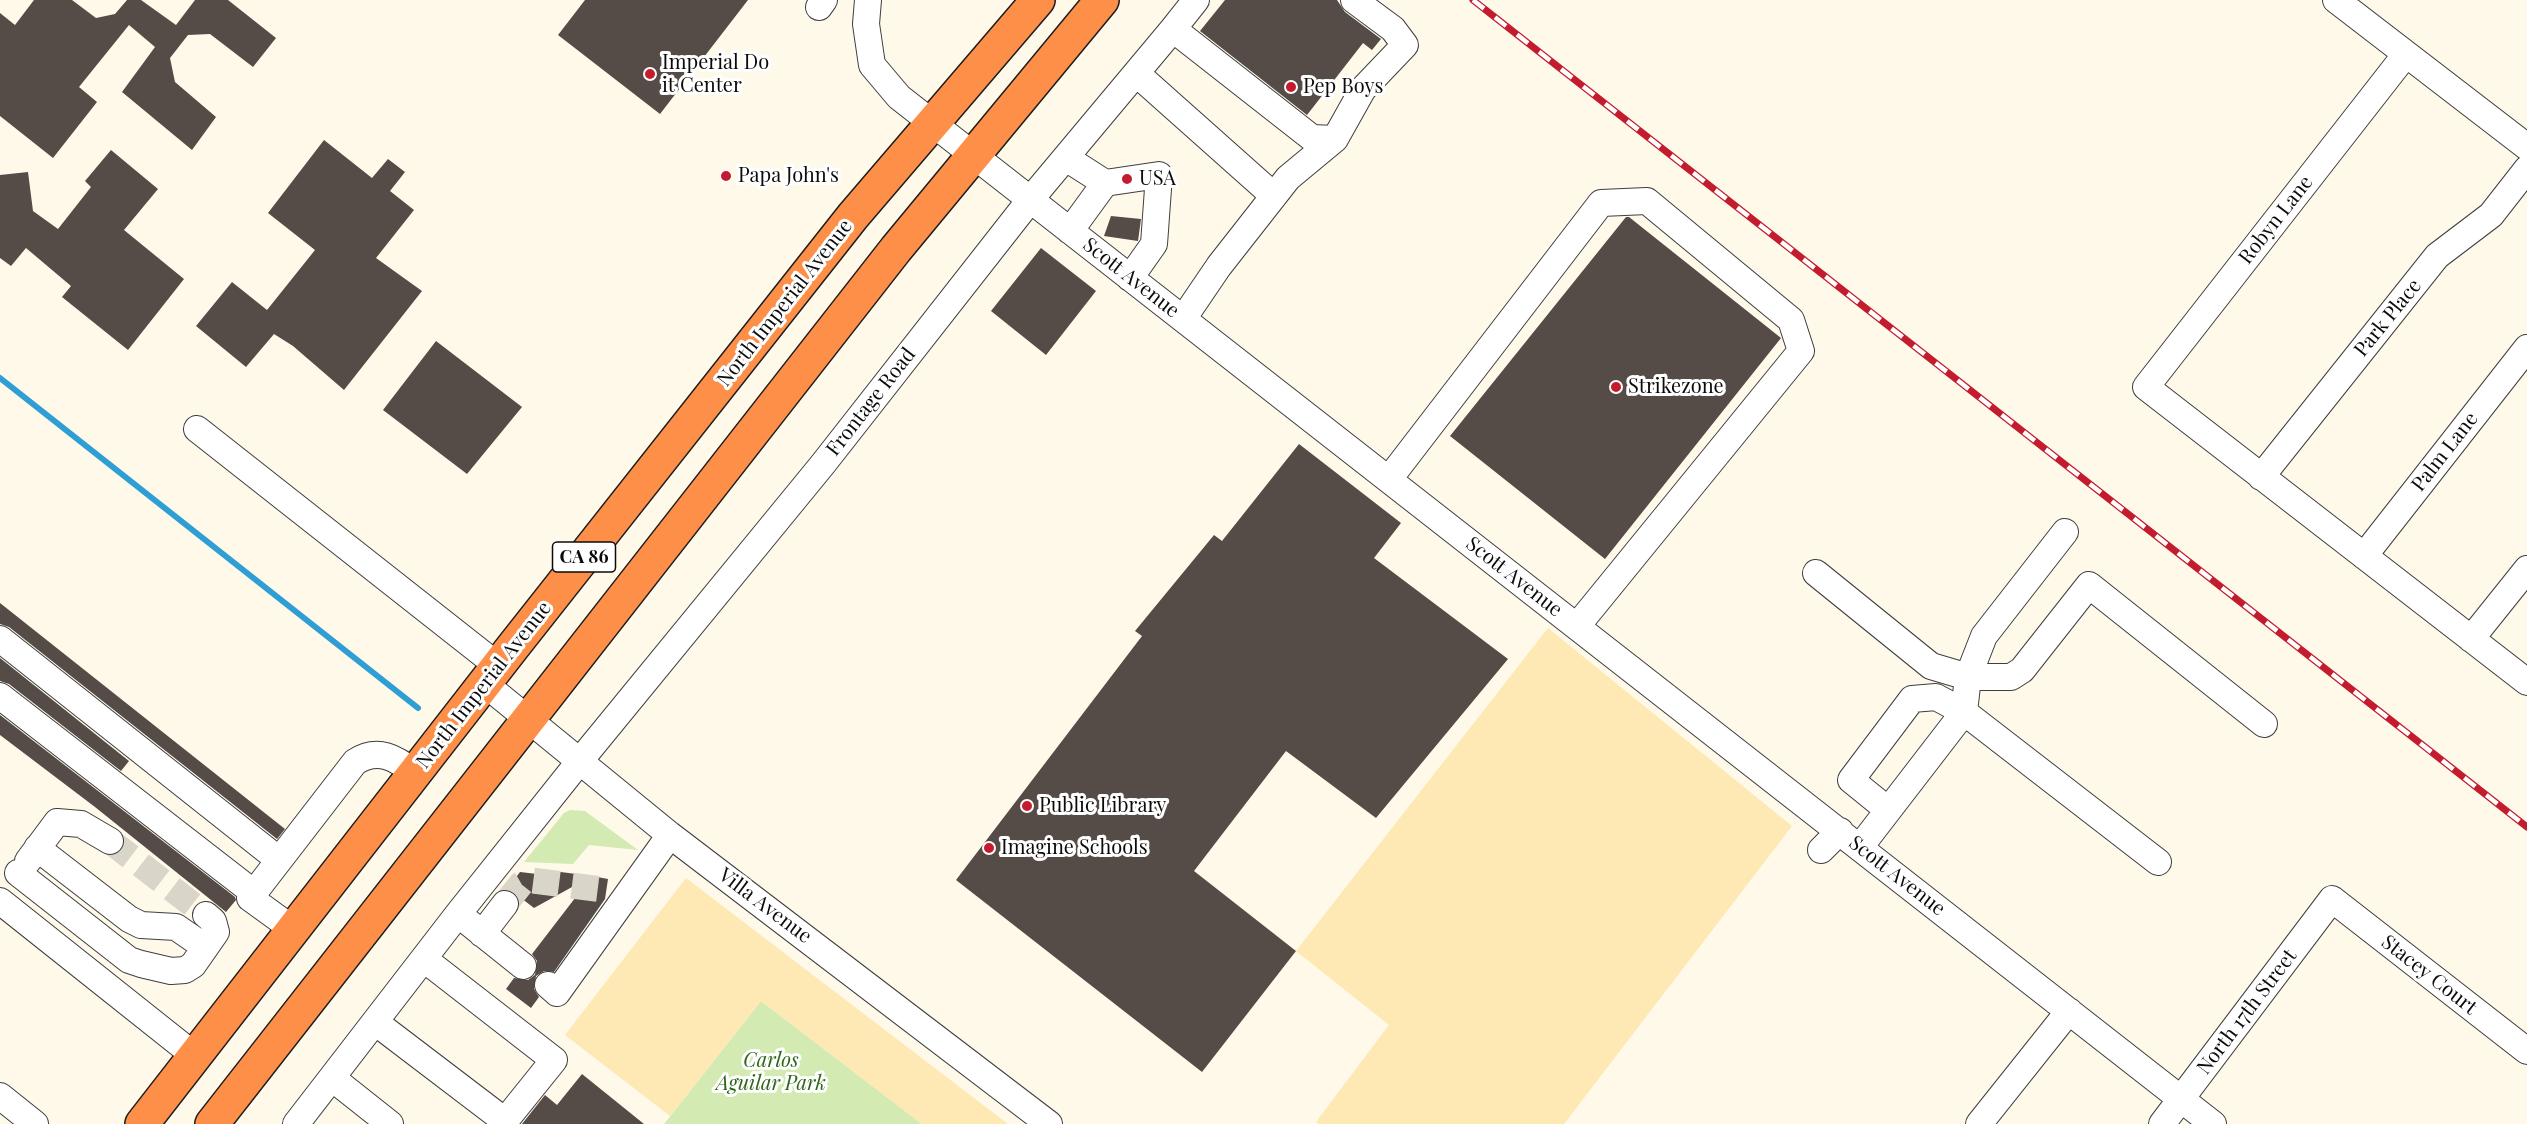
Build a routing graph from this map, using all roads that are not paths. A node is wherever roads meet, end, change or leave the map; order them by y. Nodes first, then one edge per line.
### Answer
1 (868, 0) edge
2 (1038, 0) edge
3 (1102, 0) edge
4 (1196, 0) edge
5 (1354, 0) edge
6 (2336, 0) edge
7 (1168, 36) junction
8 (2406, 54) junction
9 (1137, 74) junction
10 (933, 124) junction
11 (1335, 139) junction
12 (2527, 147) edge
13 (973, 156) junction
14 (1066, 158) junction
15 (2527, 169) edge
16 (1105, 183) junction
17 (1274, 196) junction
18 (1030, 200) junction
19 (1070, 231) junction
20 (1131, 278) junction
21 (1183, 319) junction
22 (2527, 348) edge
23 (197, 429) dead end
24 (2261, 477) junction
25 (1389, 479) junction
26 (2065, 532) dead end
27 (2364, 556) junction
28 (2527, 569) edge
29 (1816, 573) dead end
30 (1577, 626) junction
31 (0, 639) edge
32 (2471, 639) junction
33 (492, 675) junction
34 (1968, 677) junction
35 (2527, 682) edge
36 (0, 696) edge
37 (1964, 712) junction
38 (529, 720) junction
39 (2264, 724) dead end
40 (579, 762) junction
41 (415, 773) junction
42 (1888, 810) junction
43 (670, 835) junction
44 (1850, 839) junction
45 (110, 841) tunnel mouth
46 (37, 848) junction
47 (1821, 850) dead end
48 (279, 860) junction
49 (2158, 862) dead end
50 (18, 873) junction
51 (254, 893) junction
52 (0, 896) edge
53 (2332, 899) joint
54 (0, 901) edge
55 (505, 904) tunnel mouth
56 (458, 914) junction
57 (206, 915) tunnel mouth
58 (294, 930) junction
59 (482, 934) junction
60 (206, 947) junction
61 (423, 959) junction
62 (523, 966) dead end
63 (548, 985) dead end
64 (2068, 1011) junction
65 (375, 1022) junction
66 (2527, 1051) edge
67 (195, 1056) junction
68 (332, 1078) junction
69 (0, 1096) edge
70 (2182, 1100) junction
71 (25, 1121) edge
72 (142, 1124) edge
73 (212, 1124) edge
74 (296, 1124) edge
75 (390, 1124) edge
76 (1049, 1124) edge
77 (1979, 1124) edge
78 (2162, 1124) edge
79 (2212, 1124) edge

1 - 10 street, Scott Avenue
2 - 10 highway, North Imperial Avenue / CA 86
3 - 13 highway, CA 86
4 - 7 street, Frontage Road
5 - 11 street
6 - 8 street
7 - 9 street, Frontage Road
7 - 11 street
8 - 12 street
8 - 24 street, Robyn Lane
9 - 14 street, Frontage Road
9 - 17 street
10 - 13 street, Scott Avenue
10 - 33 highway, North Imperial Avenue / CA 86
11 - 17 street
13 - 18 street, Scott Avenue
13 - 38 highway, CA 86
14 - 16 street
14 - 18 street, Frontage Road
15 - 24 street, Park Place
16 - 19 street
16 - 20 street
17 - 21 street
18 - 19 street, Scott Avenue
18 - 40 street, Frontage Road
19 - 20 street, Scott Avenue
20 - 21 street, Scott Avenue
21 - 25 street, Scott Avenue
22 - 27 street, Palm Lane
23 - 33 street, Villa Avenue
24 - 27 street
25 - 30 street, Scott Avenue
25 - 30 street
26 - 34 street
27 - 32 street
28 - 32 street
29 - 34 street
30 - 44 street, Scott Avenue
31 - 48 street
32 - 35 street
33 - 38 street, Villa Avenue
33 - 41 highway, North Imperial Avenue / CA 86
34 - 37 street
34 - 39 street
36 - 51 street
37 - 42 street
37 - 42 street
37 - 49 street
38 - 40 street, Villa Avenue
38 - 73 highway, CA 86
40 - 43 street, Villa Avenue
40 - 56 street, Frontage Road
41 - 48 street
41 - 58 highway, North Imperial Avenue / CA 86
42 - 44 street
43 - 63 street
43 - 76 street, Villa Avenue
44 - 47 street
44 - 64 street, Scott Avenue
45 - 46 street
46 - 50 street
46 - 60 street
48 - 51 street
50 - 52 street
50 - 60 street
51 - 58 street
53 - 66 street, Stacey Court
53 - 70 street, North 17th Street
54 - 67 street
55 - 59 street
56 - 59 street
56 - 61 street, Frontage Road
57 - 60 street
58 - 67 highway, North Imperial Avenue / CA 86
59 - 62 street
61 - 65 street, Frontage Road
61 - 65 street
64 - 70 street, Scott Avenue
64 - 77 street
65 - 68 street, Frontage Road
67 - 72 highway, North Imperial Avenue / CA 86
68 - 74 street, Frontage Road
68 - 75 street
69 - 71 street
70 - 78 street, North 17th Street
70 - 79 street, Scott Avenue

